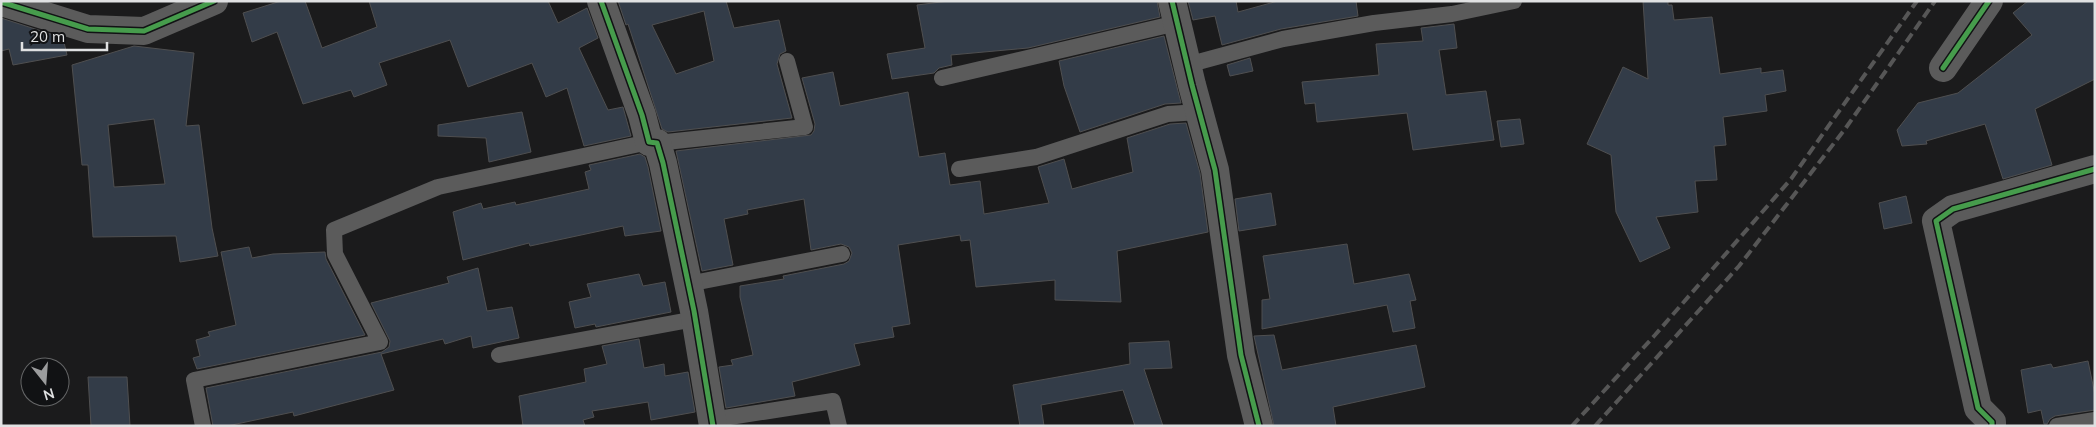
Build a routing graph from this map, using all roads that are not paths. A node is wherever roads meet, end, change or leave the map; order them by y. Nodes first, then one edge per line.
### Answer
1 (214, 1) edge
2 (601, 1) edge
3 (1514, 1) edge
4 (1989, 1) edge
5 (1, 2) edge
6 (1175, 12) edge
7 (787, 61) dead end
8 (1187, 65) junction
9 (1943, 68) dead end
10 (942, 78) dead end
11 (1199, 112) junction
12 (653, 142) junction
13 (959, 169) dead end
14 (2095, 169) edge
15 (842, 254) dead end
16 (688, 284) junction
17 (695, 319) junction
18 (500, 355) dead end
19 (2095, 420) edge
20 (712, 423) edge
21 (203, 426) edge
22 (839, 426) edge
23 (1259, 426) edge
24 (1992, 426) edge
25 (2057, 426) edge

1 - 5 street
2 - 12 street
3 - 8 lane
4 - 9 street
6 - 8 street
6 - 10 lane
7 - 12 lane
8 - 11 street
11 - 13 lane
11 - 23 street
12 - 16 street
12 - 21 lane
14 - 24 street
15 - 16 lane
16 - 17 street
17 - 18 lane
17 - 20 street
19 - 25 lane
20 - 22 lane

